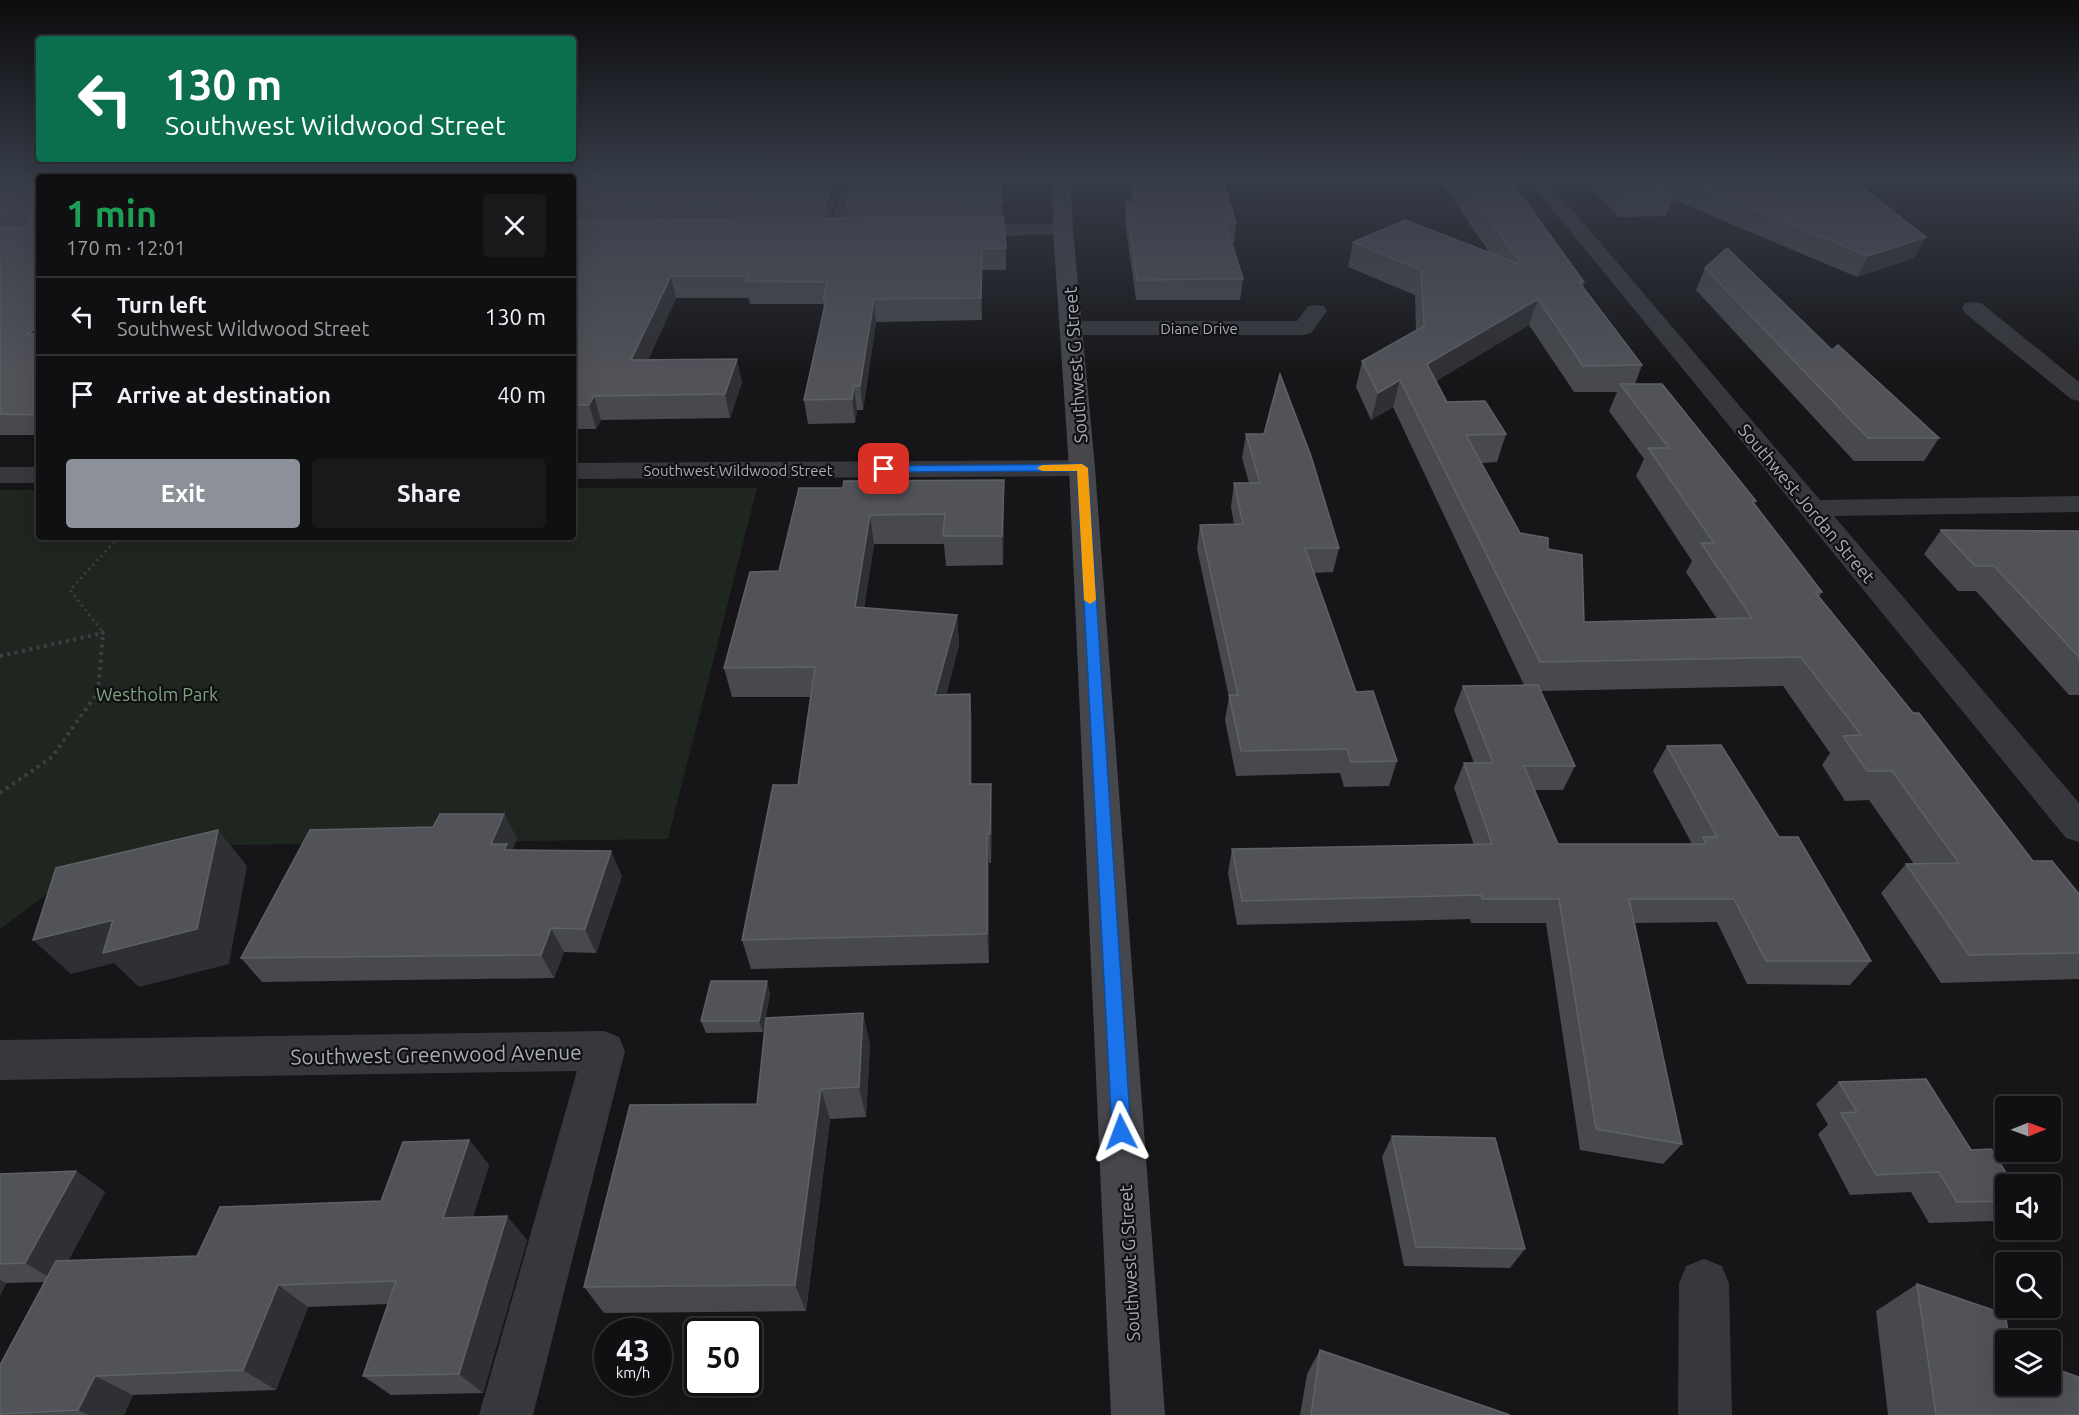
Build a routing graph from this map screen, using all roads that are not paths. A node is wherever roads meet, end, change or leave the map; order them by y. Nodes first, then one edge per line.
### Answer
1 (1064, 243) edge
2 (1590, 243) edge
3 (1973, 308) dead end
4 (1316, 310) dead end
5 (1073, 328) junction
6 (2079, 394) edge
7 (1082, 468) junction
8 (576, 471) edge
9 (0, 475) edge
10 (36, 475) edge
11 (2079, 504) edge
12 (1811, 508) junction
13 (2079, 828) edge
14 (0, 1060) edge
15 (1704, 1284) dead end
16 (506, 1415) edge
17 (1138, 1415) edge
18 (1705, 1415) edge

1 - 5 main road, Southwest G Street
2 - 12 street, Southwest Jordan Street
3 - 6 street
4 - 5 street, Diane Drive
5 - 7 main road, Southwest G Street
7 - 8 street, Southwest Wildwood Street
7 - 17 main road, Southwest G Street
9 - 10 street
11 - 12 street
12 - 13 street, Southwest Jordan Street
14 - 16 street, Southwest Greenwood Avenue
15 - 18 street

